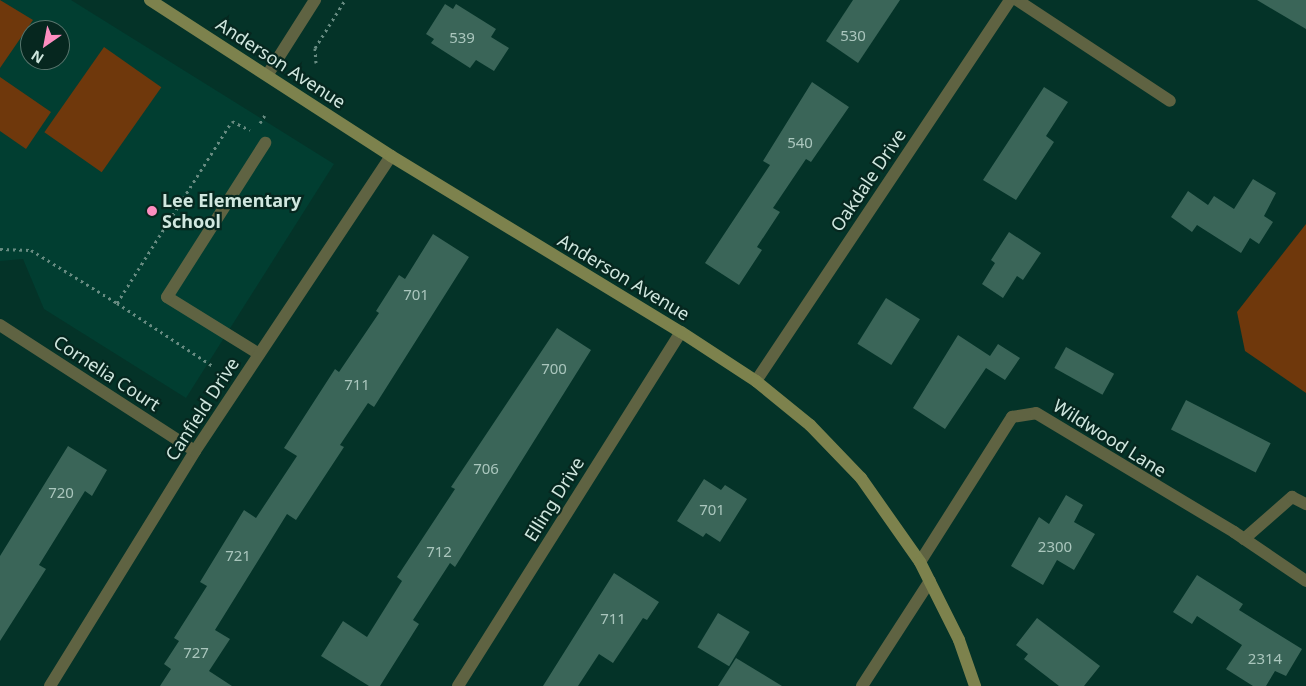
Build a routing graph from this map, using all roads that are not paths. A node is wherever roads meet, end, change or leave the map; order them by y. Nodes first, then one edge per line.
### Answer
1 (150, 0) edge
2 (315, 0) edge
3 (1010, 0) edge
4 (1017, 0) edge
5 (268, 74) junction
6 (1170, 101) dead end
7 (265, 143) dead end
8 (391, 156) junction
9 (0, 325) edge
10 (681, 332) junction
11 (259, 354) junction
12 (756, 381) junction
13 (195, 451) junction
14 (1306, 504) edge
15 (1244, 539) junction
16 (920, 562) junction
17 (930, 581) junction
18 (1306, 581) edge
19 (50, 686) edge
20 (458, 686) edge
21 (862, 686) edge
22 (975, 686) edge

1 - 5 main road, Anderson Avenue
2 - 5 street
3 - 12 street, Oakdale Drive
4 - 6 street
5 - 8 main road, Anderson Avenue
7 - 11 street
8 - 10 main road, Anderson Avenue
8 - 11 street, Canfield Drive
9 - 13 street, Cornelia Court
10 - 12 main road, Anderson Avenue
10 - 20 street, Elling Drive
11 - 13 street, Canfield Drive
12 - 16 main road, Anderson Avenue
13 - 19 street, Canfield Drive
14 - 15 street
15 - 16 street, Wildwood Lane
15 - 18 street, Wildwood Lane
16 - 17 main road, Anderson Avenue
17 - 21 street
17 - 22 main road, Anderson Avenue

